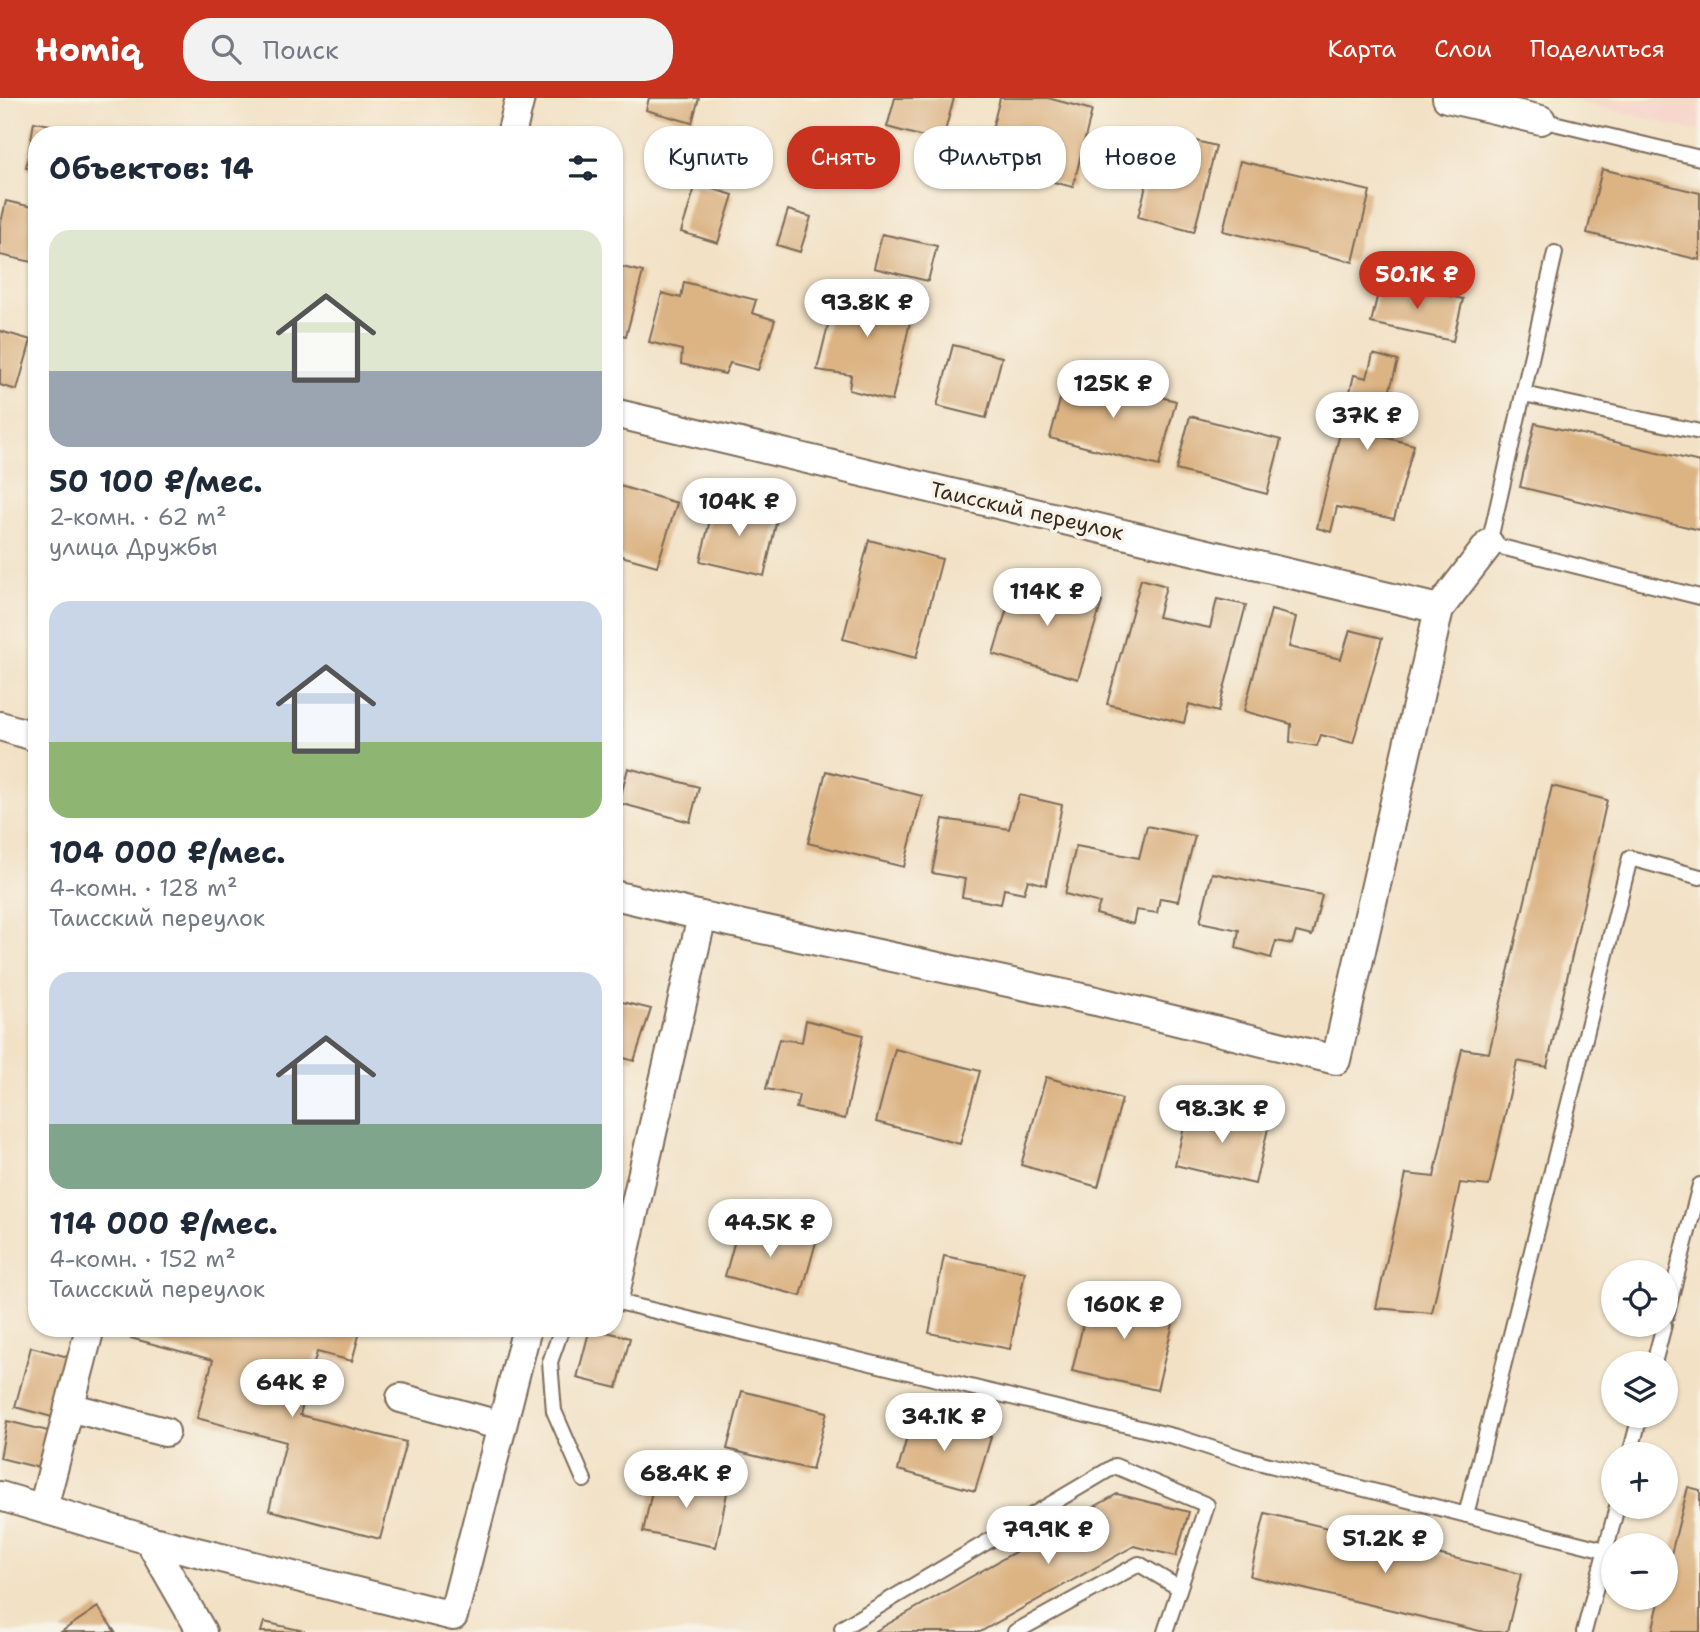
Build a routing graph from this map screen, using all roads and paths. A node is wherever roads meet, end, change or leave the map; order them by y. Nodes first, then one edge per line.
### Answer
1 (520, 98) edge
2 (1447, 98) edge
3 (1541, 120) joint
4 (513, 126) edge
5 (1700, 158) edge
6 (1555, 253) dead end
7 (1524, 394) junction
8 (623, 415) edge
9 (1700, 432) edge
10 (1489, 544) junction
11 (1700, 597) edge
12 (1440, 609) junction
13 (0, 726) edge
14 (28, 734) edge
15 (1700, 877) edge
16 (623, 897) edge
17 (702, 916) junction
18 (1700, 1185) edge
19 (639, 1197) junction
20 (623, 1222) edge
21 (623, 1263) edge
22 (1678, 1270) edge
23 (623, 1302) edge
24 (88, 1337) edge
25 (525, 1337) edge
26 (559, 1337) edge
27 (401, 1398) dead end
28 (69, 1407) junction
29 (502, 1426) junction
30 (165, 1432) dead end
31 (584, 1480) dead end
32 (0, 1496) edge
33 (43, 1508) junction
34 (1466, 1514) junction
35 (149, 1540) junction
36 (1601, 1549) edge
37 (1601, 1566) edge
38 (1179, 1588) dead end
39 (202, 1632) edge
40 (844, 1632) edge
41 (1015, 1632) edge
42 (1165, 1632) edge
43 (1584, 1632) edge

1 - 4 street
2 - 3 street
3 - 5 lane
6 - 7 lane
7 - 9 lane
7 - 10 lane
8 - 12 street, Таисский переулок
10 - 11 lane
10 - 12 street
12 - 17 street
13 - 14 street
15 - 34 lane
16 - 17 street
17 - 19 street
18 - 22 lane
19 - 20 lane
19 - 21 street
23 - 34 lane
24 - 28 street
25 - 29 street
26 - 31 lane
27 - 29 street
28 - 30 street
28 - 33 street
29 - 35 street
32 - 33 street
33 - 35 street
34 - 36 lane
35 - 39 street
37 - 43 lane
38 - 41 lane
40 - 42 lane

